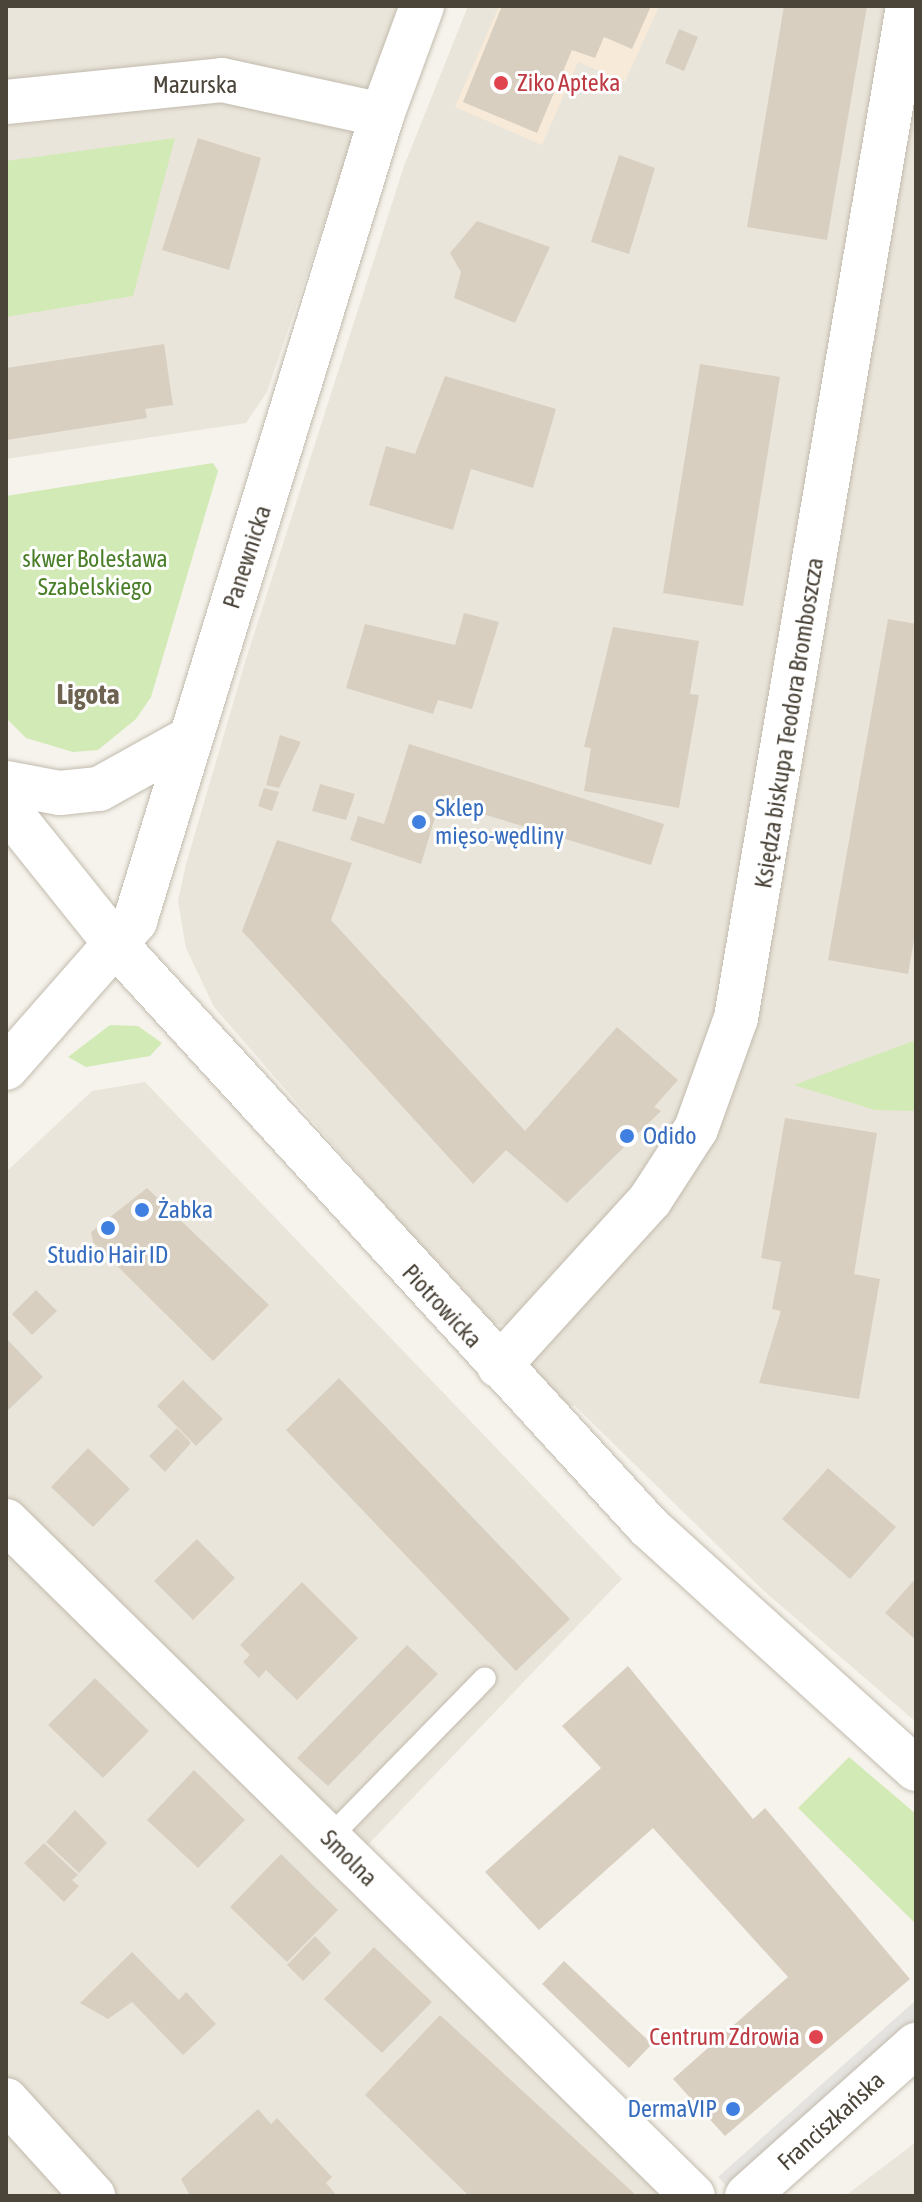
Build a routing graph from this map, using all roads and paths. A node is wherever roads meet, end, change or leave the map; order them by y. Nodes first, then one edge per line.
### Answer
1 (422, 6) edge
2 (908, 6) edge
3 (6, 102) edge
4 (382, 115) junction
5 (189, 739) junction
6 (6, 783) edge
7 (6, 807) edge
8 (119, 948) junction
9 (6, 1068) edge
10 (499, 1366) junction
11 (6, 1521) edge
12 (485, 1678) dead end
13 (916, 1769) edge
14 (329, 1838) junction
15 (916, 2045) edge
16 (6, 2100) edge
17 (93, 2196) edge
18 (693, 2196) edge
19 (747, 2196) edge

1 - 4 street, Panewnicka
2 - 10 street, Księdza biskupa Teodora Bromboszcza
3 - 4 street, Mazurska
4 - 5 street, Panewnicka
5 - 6 street
5 - 8 street, Panewnicka
7 - 8 street, Piotrowicka
8 - 9 street, Panewnicka
8 - 10 street, Piotrowicka
10 - 13 street, Piotrowicka
11 - 14 street, Smolna
12 - 14 lane
14 - 18 street, Smolna
15 - 19 street, Franciszkańska
16 - 17 street

